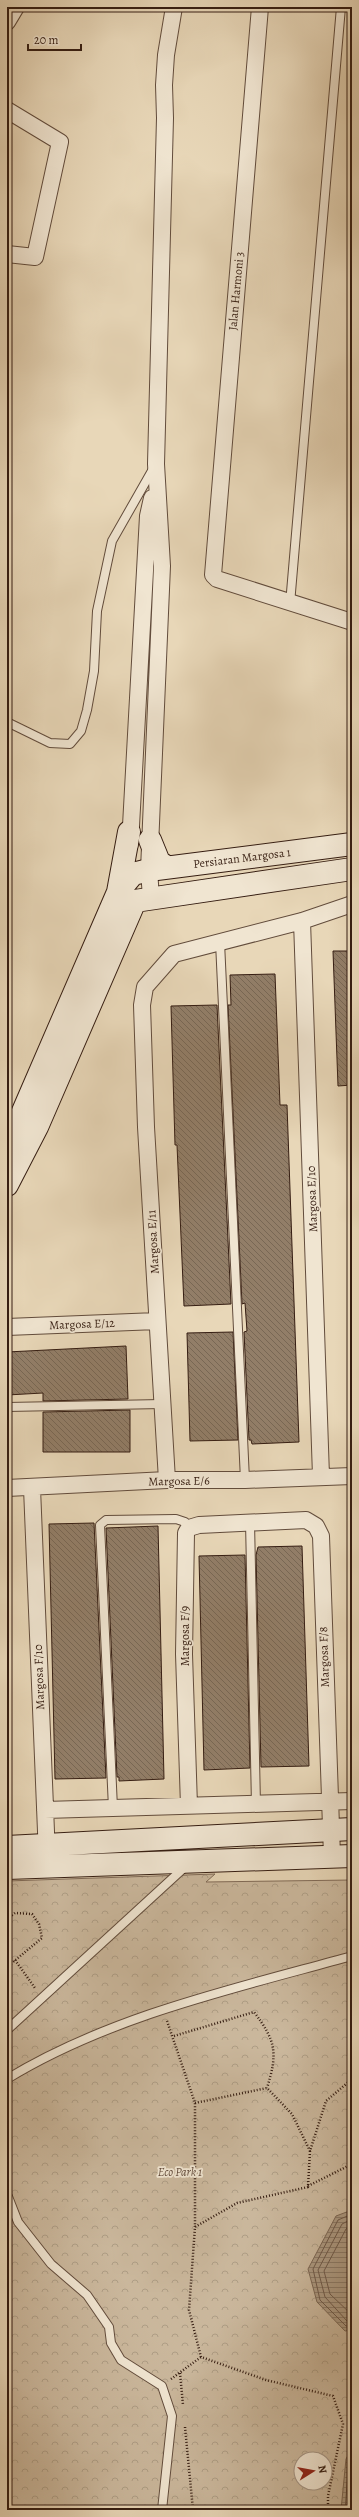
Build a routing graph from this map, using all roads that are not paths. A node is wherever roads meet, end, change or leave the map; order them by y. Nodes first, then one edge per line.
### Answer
1 (16, 7) edge
2 (174, 7) edge
3 (260, 7) edge
4 (341, 7) edge
5 (7, 22) edge
6 (7, 110) edge
7 (7, 254) edge
8 (156, 464) junction
9 (156, 481) junction
10 (290, 604) junction
11 (352, 622) edge
12 (7, 722) edge
13 (129, 832) junction
14 (150, 840) joint
15 (352, 844) edge
16 (352, 869) edge
17 (150, 870) junction
18 (134, 897) junction
19 (352, 904) edge
20 (302, 921) junction
21 (220, 942) junction
22 (7, 1142) edge
23 (7, 1185) edge
24 (157, 1321) junction
25 (7, 1327) edge
26 (162, 1404) junction
27 (7, 1407) edge
28 (321, 1476) junction
29 (352, 1476) edge
30 (167, 1480) junction
31 (245, 1480) junction
32 (7, 1488) edge
33 (32, 1488) junction
34 (250, 1522) junction
35 (189, 1528) junction
36 (352, 1801) edge
37 (330, 1802) junction
38 (256, 1805) junction
39 (189, 1806) junction
40 (112, 1808) junction
41 (45, 1810) junction
42 (342, 1829) edge
43 (7, 1847) edge
44 (47, 1856) junction
45 (342, 1856) edge
46 (191, 1861) junction
47 (7, 1868) edge
48 (352, 1956) edge
49 (7, 2030) edge
50 (7, 2079) edge
51 (7, 2194) edge
52 (162, 2510) edge

1 - 5 street
2 - 8 street
3 - 10 street, Jalan Harmoni 3
4 - 10 lane
6 - 7 street
8 - 9 street
8 - 12 lane
9 - 13 street
9 - 14 street
10 - 11 street
13 - 17 street
13 - 18 street
14 - 17 street
15 - 17 street, Persiaran Margosa 1
16 - 18 street
17 - 18 street
17 - 18 street
18 - 22 street
18 - 23 street
19 - 20 street, Margosa E/11
20 - 21 street, Margosa E/11
20 - 28 street, Margosa E/10
21 - 24 street, Margosa E/11
21 - 31 lane
24 - 25 street, Margosa E/12
24 - 26 street, Margosa E/11
26 - 27 lane
26 - 30 street, Margosa E/11
28 - 29 street, Margosa E/6
28 - 31 street, Margosa E/6
30 - 31 street, Margosa E/6
30 - 33 street, Margosa E/6
32 - 33 street, Margosa E/6
33 - 41 street, Margosa F/10
34 - 35 street
34 - 37 street, Margosa F/8
34 - 38 lane
35 - 39 street, Margosa F/9
35 - 40 lane
36 - 37 street
37 - 38 street
37 - 42 street, Margosa F/8
38 - 39 street
39 - 40 street
40 - 41 street
41 - 44 street, Margosa F/10
42 - 44 street
42 - 45 street, Margosa F/8
43 - 44 street
44 - 46 street
44 - 47 street
45 - 46 street
46 - 49 lane
48 - 50 lane
51 - 52 lane

